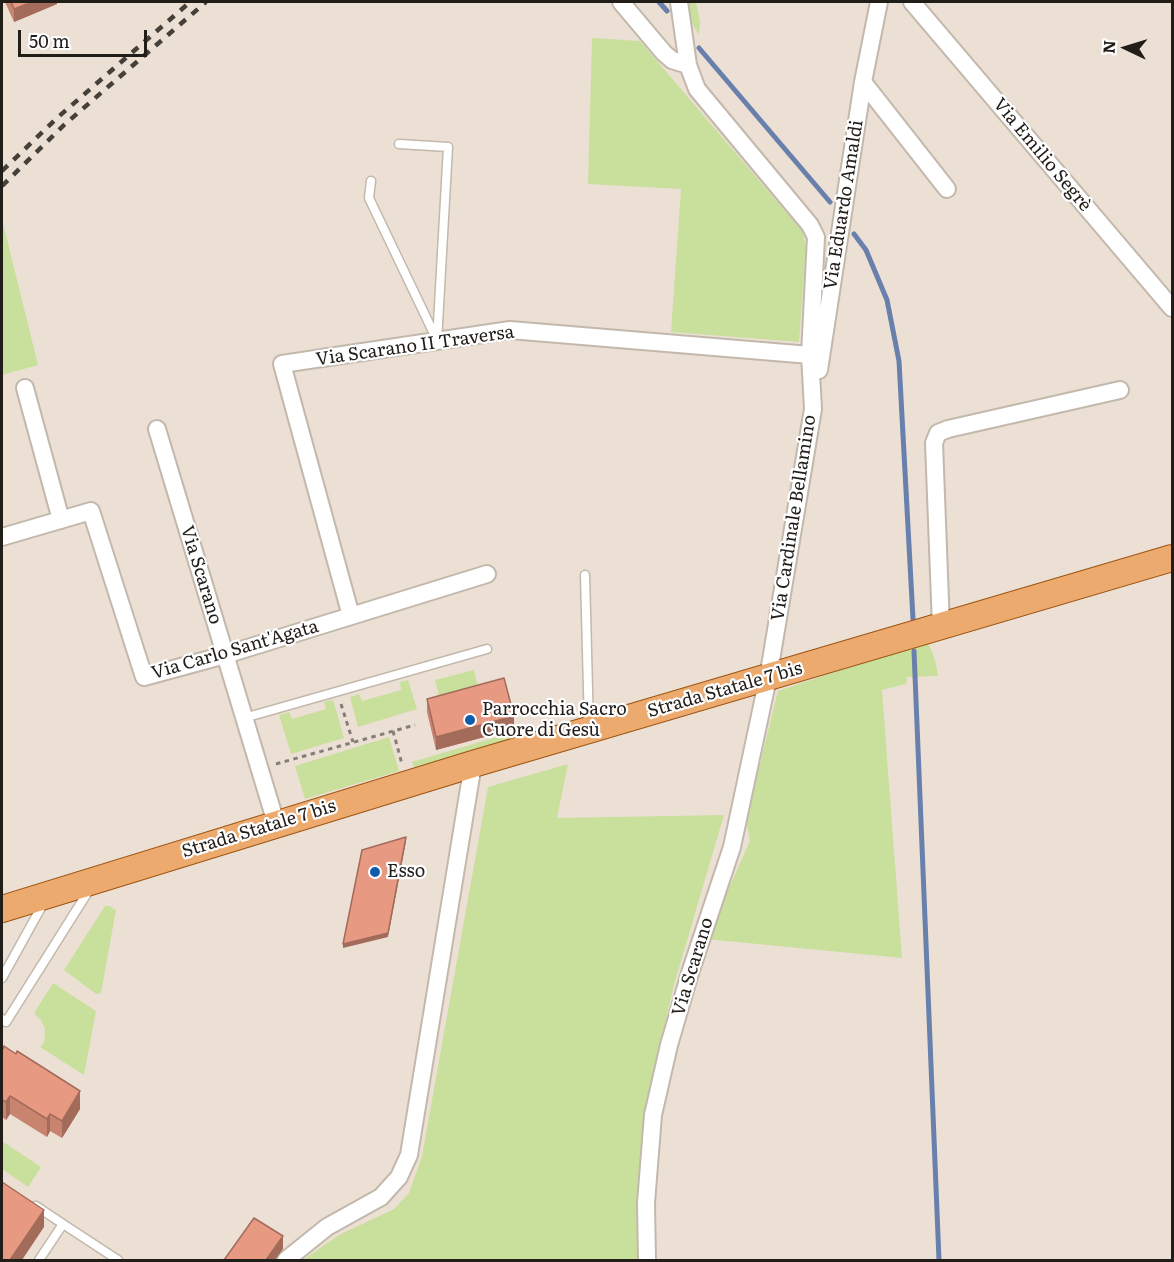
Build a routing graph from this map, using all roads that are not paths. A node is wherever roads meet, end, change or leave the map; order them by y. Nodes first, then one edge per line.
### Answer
1 (621, 2) edge
2 (679, 2) edge
3 (879, 2) edge
4 (912, 2) edge
5 (688, 65) junction
6 (863, 82) junction
7 (399, 144) dead end
8 (371, 181) dead end
9 (947, 189) dead end
10 (1173, 308) edge
11 (437, 341) junction
12 (810, 355) junction
13 (25, 388) dead end
14 (1120, 390) dead end
15 (813, 409) junction
16 (157, 429) dead end
17 (61, 520) junction
18 (2, 537) edge
19 (1173, 558) edge
20 (487, 574) dead end
21 (585, 575) dead end
22 (351, 616) junction
23 (941, 627) junction
24 (487, 649) dead end
25 (225, 655) junction
26 (768, 678) junction
27 (244, 718) junction
28 (589, 730) junction
29 (473, 764) junction
30 (276, 824) junction
31 (95, 880) junction
32 (47, 895) junction
33 (2, 909) edge
34 (2, 978) edge
35 (3, 1024) edge
36 (28, 1201) edge
37 (63, 1224) junction
38 (39, 1260) edge
39 (118, 1260) edge
40 (286, 1260) edge
41 (648, 1260) edge

1 - 5 street
2 - 5 street, Via Cardinale Bellamino
3 - 6 street, Via Eduardo Amaldi
4 - 10 street, Via Emilio Segrè
5 - 12 street, Via Cardinale Bellamino
6 - 9 street
6 - 15 street, Via Eduardo Amaldi
7 - 11 lane
8 - 11 lane
11 - 12 street, Via Scarano II Traversa
11 - 22 street, Via Scarano II Traversa
12 - 15 street, Via Cardinale Bellamino
13 - 17 street
14 - 23 street
15 - 26 street, Via Cardinale Bellamino
16 - 25 street, Via Scarano
17 - 18 street, Via Carlo Sant'Agata
17 - 25 street, Via Carlo Sant'Agata
19 - 23 main road, Strada Statale 7 bis
20 - 22 street, Via Carlo Sant'Agata
21 - 28 lane
22 - 25 street, Via Carlo Sant'Agata
23 - 26 main road, Strada Statale 7 bis
24 - 27 lane
25 - 27 street, Via Scarano
26 - 28 main road, Strada Statale 7 bis
26 - 41 street, Via Scarano
27 - 30 street, Via Scarano
28 - 29 main road, Strada Statale 7 bis
29 - 30 main road, Strada Statale 7 bis
29 - 40 street
30 - 31 main road, Strada Statale 7 bis
31 - 32 main road, Strada Statale 7 bis
31 - 35 lane
32 - 33 main road, Strada Statale 7 bis
32 - 34 lane
36 - 37 lane
37 - 38 lane
37 - 39 lane

